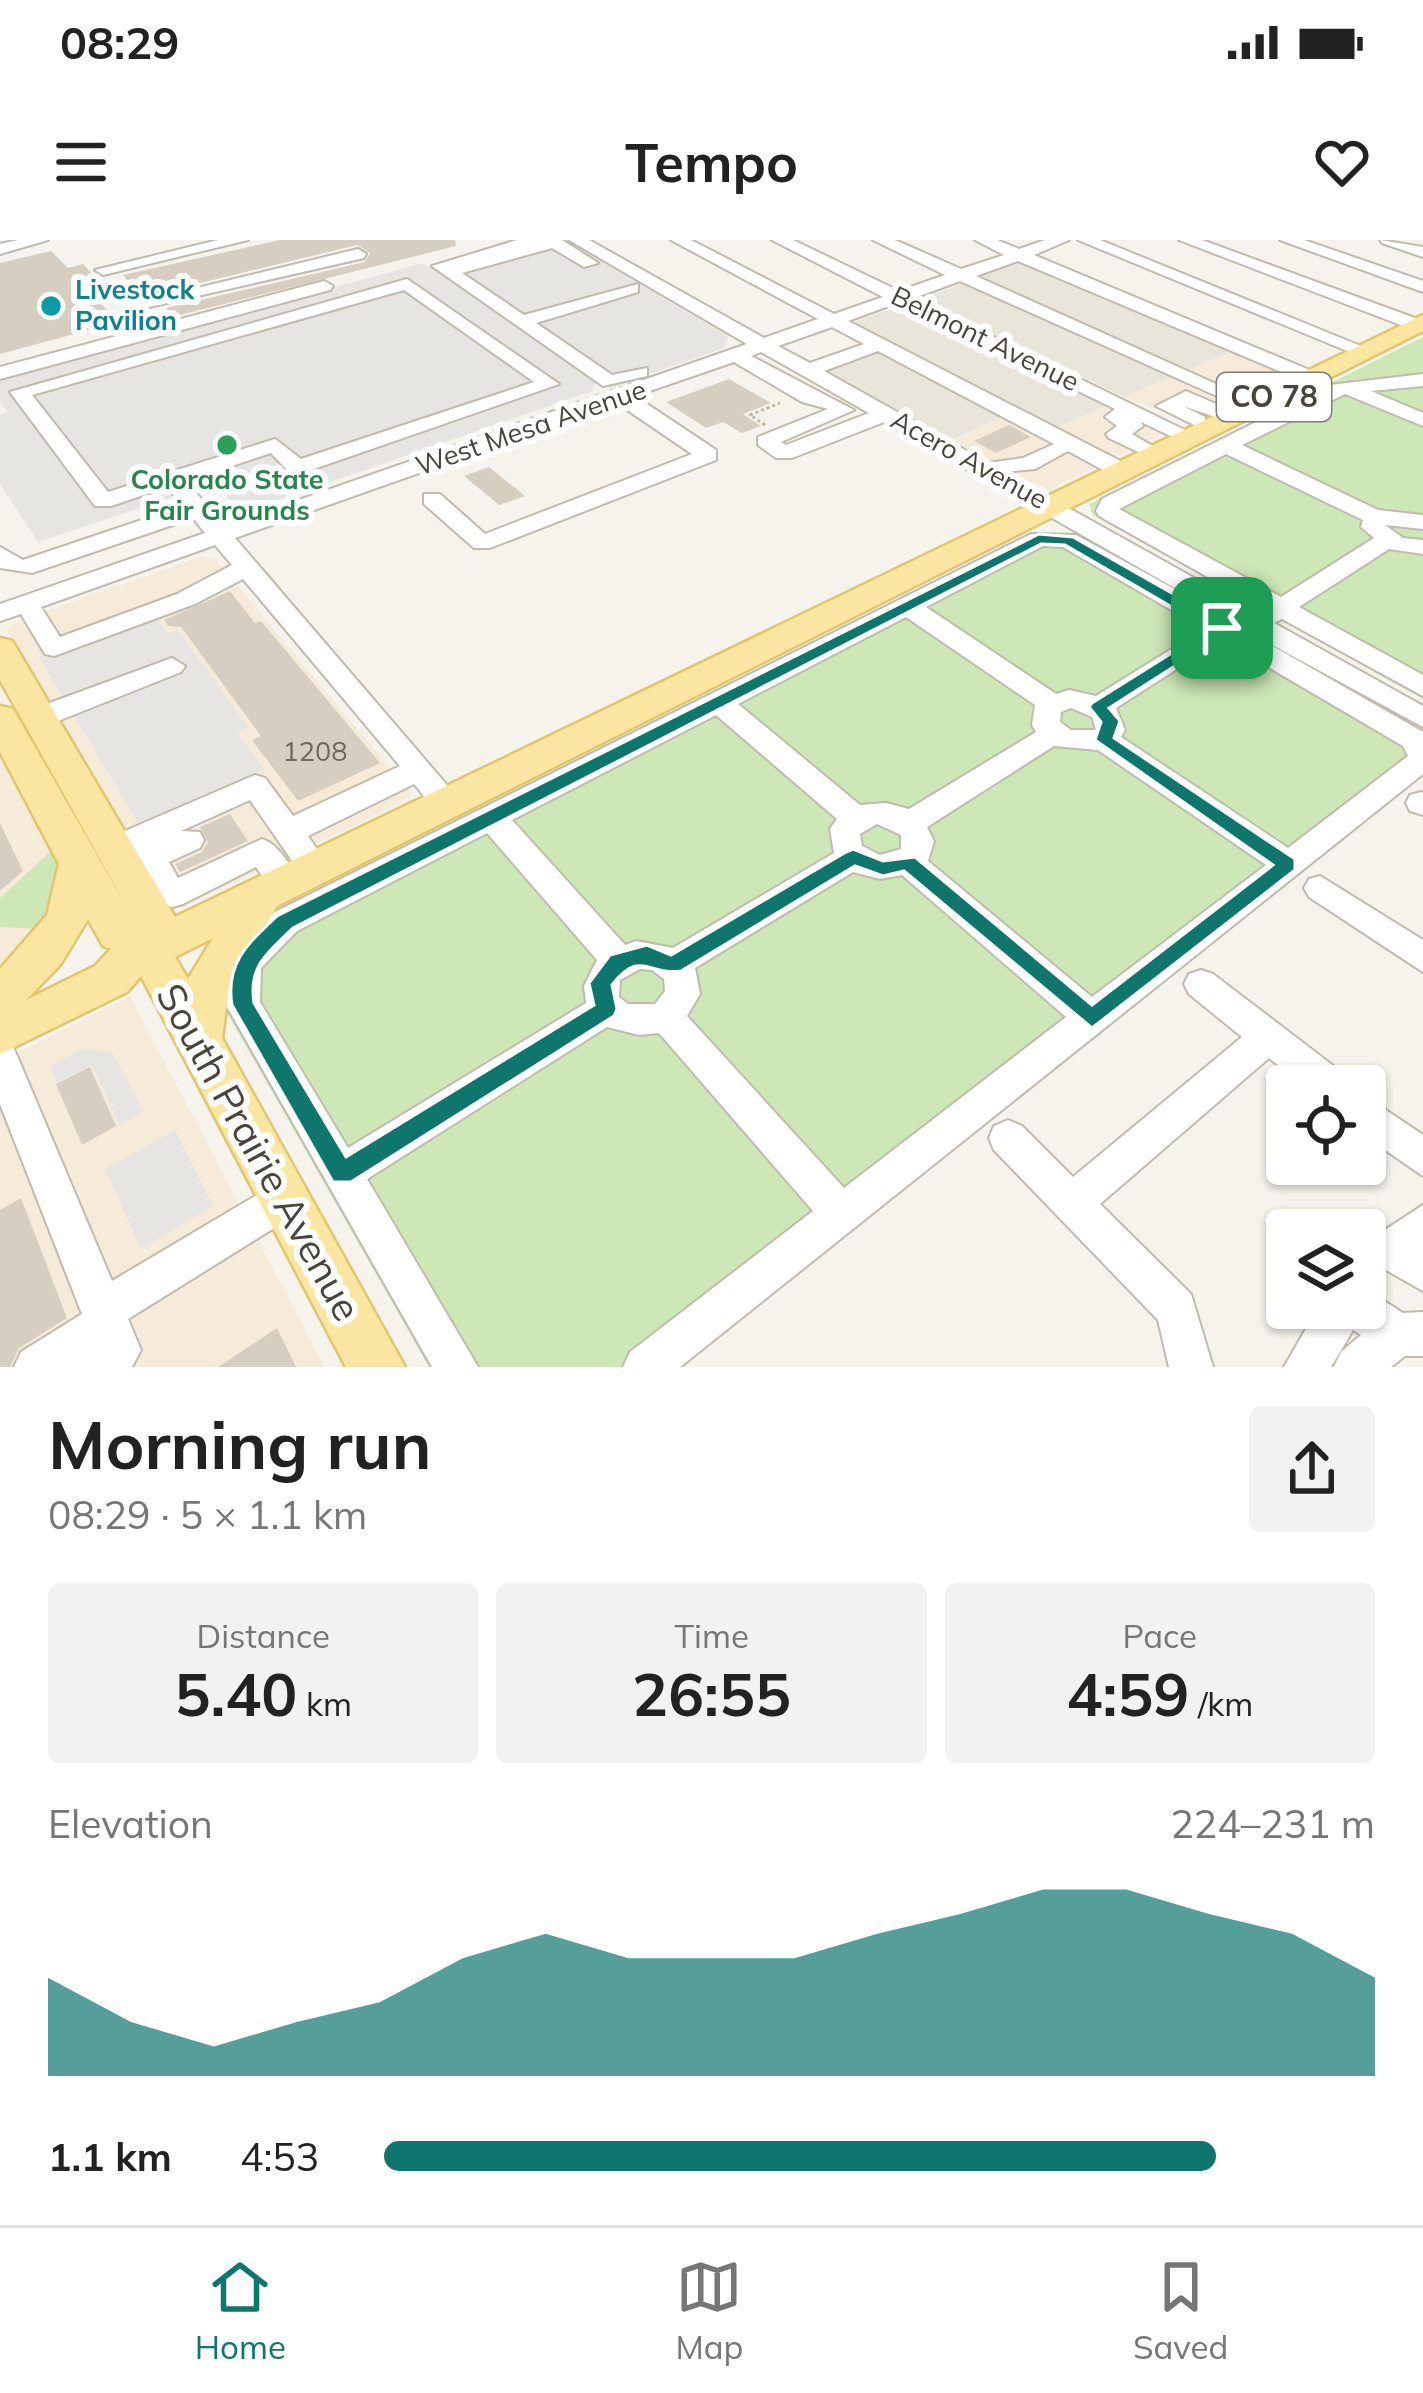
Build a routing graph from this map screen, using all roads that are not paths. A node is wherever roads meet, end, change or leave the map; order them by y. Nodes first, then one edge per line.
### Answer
1 (40, 240) edge
2 (240, 240) edge
3 (343, 240) edge
4 (496, 240) edge
5 (535, 240) edge
6 (577, 240) edge
7 (679, 240) edge
8 (780, 240) edge
9 (881, 240) edge
10 (983, 240) edge
11 (1060, 240) edge
12 (1086, 240) edge
13 (1187, 240) edge
14 (1288, 240) edge
15 (1388, 240) edge
16 (0, 249) edge
17 (1423, 252) edge
18 (1019, 255) junction
19 (429, 258) dead end
20 (371, 262) junction
21 (448, 272) junction
22 (407, 274) junction
23 (961, 275) junction
24 (1423, 287) edge
25 (632, 288) junction
26 (900, 297) junction
27 (136, 305) junction
28 (1374, 310) junction
29 (522, 322) junction
30 (1420, 323) edge
31 (841, 324) junction
32 (159, 330) junction
33 (1327, 336) junction
34 (880, 344) junction
35 (766, 345) junction
36 (177, 348) junction
37 (736, 356) junction
38 (1263, 358) junction
39 (818, 367) junction
40 (1352, 367) junction
41 (1228, 372) dead end
42 (0, 373) edge
43 (1312, 378) junction
44 (1423, 380) edge
45 (1382, 387) junction
46 (1423, 390) edge
47 (621, 396) junction
48 (1124, 406) junction
49 (886, 414) junction
50 (1423, 420) edge
51 (1203, 422) junction
52 (1059, 449) dead end
53 (1157, 455) junction
54 (988, 471) junction
55 (1124, 472) junction
56 (172, 478) junction
57 (432, 499) dead end
58 (1052, 507) junction
59 (197, 509) junction
60 (1422, 520) edge
61 (1382, 529) junction
62 (221, 538) junction
63 (1423, 547) edge
64 (0, 554) edge
65 (238, 570) junction
66 (61, 592) junction
67 (26, 604) junction
68 (905, 605) junction
69 (0, 614) edge
70 (1250, 619) junction
71 (95, 623) junction
72 (0, 649) edge
73 (172, 666) dead end
74 (1423, 687) edge
75 (718, 702) junction
76 (1051, 703) junction
77 (1098, 707) junction
78 (19, 718) edge
79 (1423, 718) edge
80 (1053, 734) junction
81 (1104, 740) junction
82 (1423, 751) edge
83 (420, 769) junction
84 (449, 805) junction
85 (490, 817) junction
86 (856, 818) junction
87 (910, 824) junction
88 (183, 830) junction
89 (122, 855) junction
90 (853, 857) junction
91 (282, 862) junction
92 (908, 862) junction
93 (1288, 864) junction
94 (1321, 888) dead end
95 (205, 893) junction
96 (139, 949) junction
97 (1420, 952) edge
98 (618, 961) junction
99 (673, 965) junction
100 (1201, 984) dead end
101 (0, 994) edge
102 (0, 1007) edge
103 (606, 1009) junction
104 (666, 1017) junction
105 (1092, 1018) junction
106 (0, 1034) edge
107 (1268, 1037) junction
108 (198, 1041) junction
109 (1303, 1065) edge
110 (5, 1085) edge
111 (1386, 1129) edge
112 (1008, 1138) dead end
113 (1423, 1158) edge
114 (342, 1173) junction
115 (286, 1199) junction
116 (1072, 1203) junction
117 (843, 1216) junction
118 (105, 1317) junction
119 (1386, 1322) edge
120 (1329, 1329) edge
121 (1414, 1337) edge
122 (36, 1367) edge
123 (93, 1367) edge
124 (377, 1367) edge
125 (456, 1367) edge
126 (645, 1367) edge
127 (1192, 1367) edge
128 (1306, 1367) edge
129 (1356, 1367) edge

1 - 16 street
2 - 27 street
3 - 20 street
4 - 19 street
5 - 21 street
6 - 35 street, Acero Avenue
7 - 31 street
8 - 26 street, Belmont Avenue
9 - 23 street
10 - 18 street
11 - 18 street, West Mesa Avenue
12 - 33 street
13 - 28 street
14 - 24 street
15 - 17 street
18 - 23 street, West Mesa Avenue
18 - 38 street
20 - 22 street
20 - 27 street
20 - 32 street
21 - 25 street
21 - 29 street
22 - 36 street
22 - 56 street
23 - 26 street, West Mesa Avenue
23 - 51 street
25 - 29 street
25 - 29 street
26 - 31 street, West Mesa Avenue
26 - 48 street, Belmont Avenue
27 - 32 street
28 - 30 street
28 - 33 street
30 - 40 main road, CO 78
31 - 34 street
31 - 35 street, West Mesa Avenue
31 - 39 street
32 - 36 street
32 - 42 street
33 - 40 street
34 - 39 street
34 - 55 street
35 - 37 street, West Mesa Avenue
35 - 39 street, Acero Avenue
36 - 56 street
37 - 47 street, West Mesa Avenue
37 - 49 street
38 - 40 street
38 - 41 street
38 - 43 street
39 - 49 street, Acero Avenue
40 - 43 main road, CO 78
40 - 45 street
40 - 50 street
40 - 51 street
43 - 51 main road, CO 78
44 - 45 street
45 - 46 street
47 - 57 street
47 - 62 street, West Mesa Avenue
48 - 51 street
48 - 53 street
49 - 54 street, Acero Avenue
51 - 53 main road, CO 78
51 - 61 street
51 - 70 street
52 - 54 street
53 - 55 main road, CO 78
54 - 58 street, Acero Avenue
55 - 58 main road, CO 78
56 - 59 street
58 - 70 street, Acero Avenue
58 - 84 main road, CO 78
59 - 62 street
59 - 64 street
60 - 61 street
61 - 63 street
61 - 70 street
62 - 65 street
62 - 66 street, West Mesa Avenue
65 - 71 street
65 - 83 street
66 - 67 street, West Mesa Avenue
66 - 71 street
67 - 69 street, West Mesa Avenue
67 - 71 street
68 - 70 street
68 - 75 street
68 - 76 street
70 - 74 street
70 - 77 street
70 - 79 street, Acero Avenue
70 - 82 street
72 - 78 main road, South Prairie Avenue
73 - 78 street
75 - 85 street
75 - 86 street
76 - 77 street
76 - 80 street
77 - 81 street
78 - 89 main road, South Prairie Avenue
80 - 81 street
80 - 87 street
81 - 93 street
82 - 93 street
83 - 84 street
83 - 91 street
84 - 91 main road, CO 78
85 - 98 street
85 - 114 street
86 - 87 street
86 - 90 street
87 - 92 street
88 - 89 street
88 - 91 street
88 - 95 street
89 - 95 street
89 - 96 main road, South Prairie Avenue
89 - 101 main road
90 - 92 street
90 - 99 street
91 - 95 main road, CO 78
91 - 108 main road
92 - 105 street
93 - 105 street
94 - 97 street
95 - 96 main road, CO 78
96 - 102 main road, CO 78
96 - 106 main road, CO 78
96 - 108 main road, South Prairie Avenue
98 - 99 street
98 - 103 street
99 - 104 street
100 - 107 street
103 - 104 street
103 - 114 street
104 - 117 street
105 - 117 street
107 - 109 street
107 - 116 street
108 - 115 main road, South Prairie Avenue
110 - 118 street
111 - 113 street
112 - 116 street
114 - 125 street
115 - 118 street
115 - 124 main road, South Prairie Avenue
116 - 127 street
117 - 126 street
118 - 122 street
118 - 123 street
119 - 121 street
120 - 128 street
121 - 129 street

